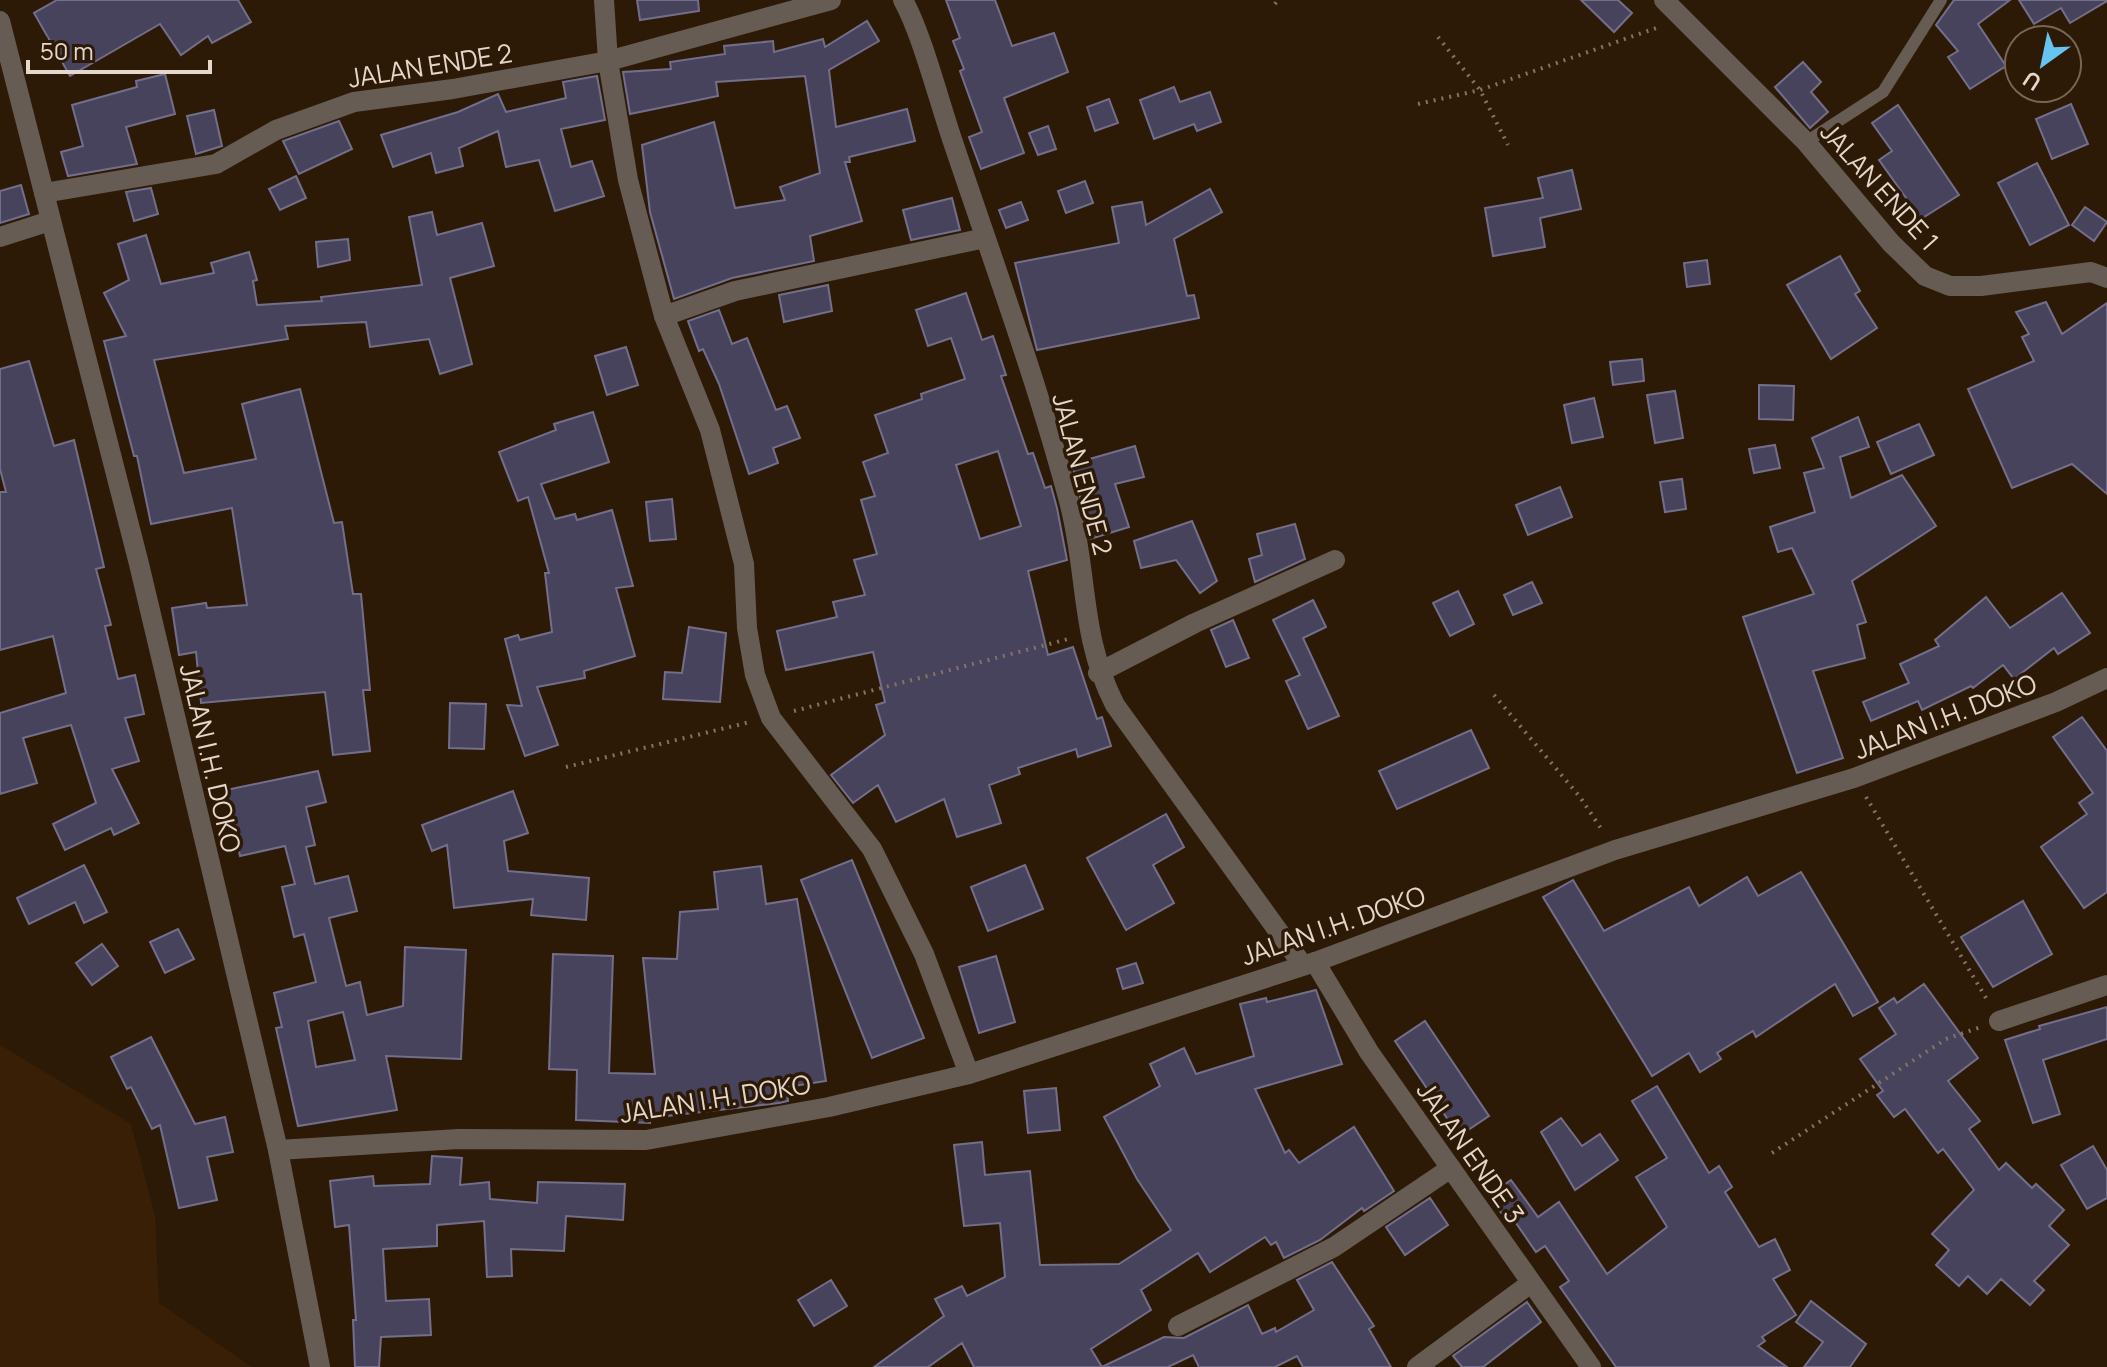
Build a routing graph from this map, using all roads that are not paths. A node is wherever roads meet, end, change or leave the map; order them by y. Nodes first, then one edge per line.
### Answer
1 (604, 0) edge
2 (831, 0) edge
3 (903, 0) edge
4 (1664, 0) edge
5 (1941, 0) edge
6 (0, 21) edge
7 (608, 61) junction
8 (1806, 142) junction
9 (44, 193) junction
10 (50, 221) junction
11 (0, 237) edge
12 (985, 238) junction
13 (2107, 278) edge
14 (664, 316) junction
15 (1335, 560) dead end
16 (1098, 673) junction
17 (2107, 678) edge
18 (1308, 963) junction
19 (2107, 985) edge
20 (1999, 1021) road end
21 (969, 1074) junction
22 (278, 1150) junction
23 (1451, 1168) junction
24 (1531, 1283) junction
25 (1178, 1326) dead end
26 (320, 1367) edge
27 (1417, 1367) edge
28 (1591, 1367) edge

1 - 7 street
2 - 7 street, JALAN ENDE 2
3 - 12 street, JALAN ENDE 2
4 - 8 street, JALAN ENDE 1
5 - 8 lane
6 - 9 street, JALAN I.H. DOKO
7 - 9 street, JALAN ENDE 2
7 - 14 street
8 - 13 street, JALAN ENDE 1
9 - 10 street, JALAN I.H. DOKO
10 - 11 street
10 - 22 street, JALAN I.H. DOKO
12 - 14 street
12 - 16 street, JALAN ENDE 2
14 - 21 street
15 - 16 street
16 - 18 street, JALAN ENDE 2
17 - 18 street, JALAN I.H. DOKO
18 - 21 street, JALAN I.H. DOKO
18 - 23 street, JALAN ENDE 3
19 - 20 street
21 - 22 street, JALAN I.H. DOKO
22 - 26 street
23 - 24 street, JALAN ENDE 3
23 - 25 street
24 - 27 street
24 - 28 street, JALAN ENDE 3

